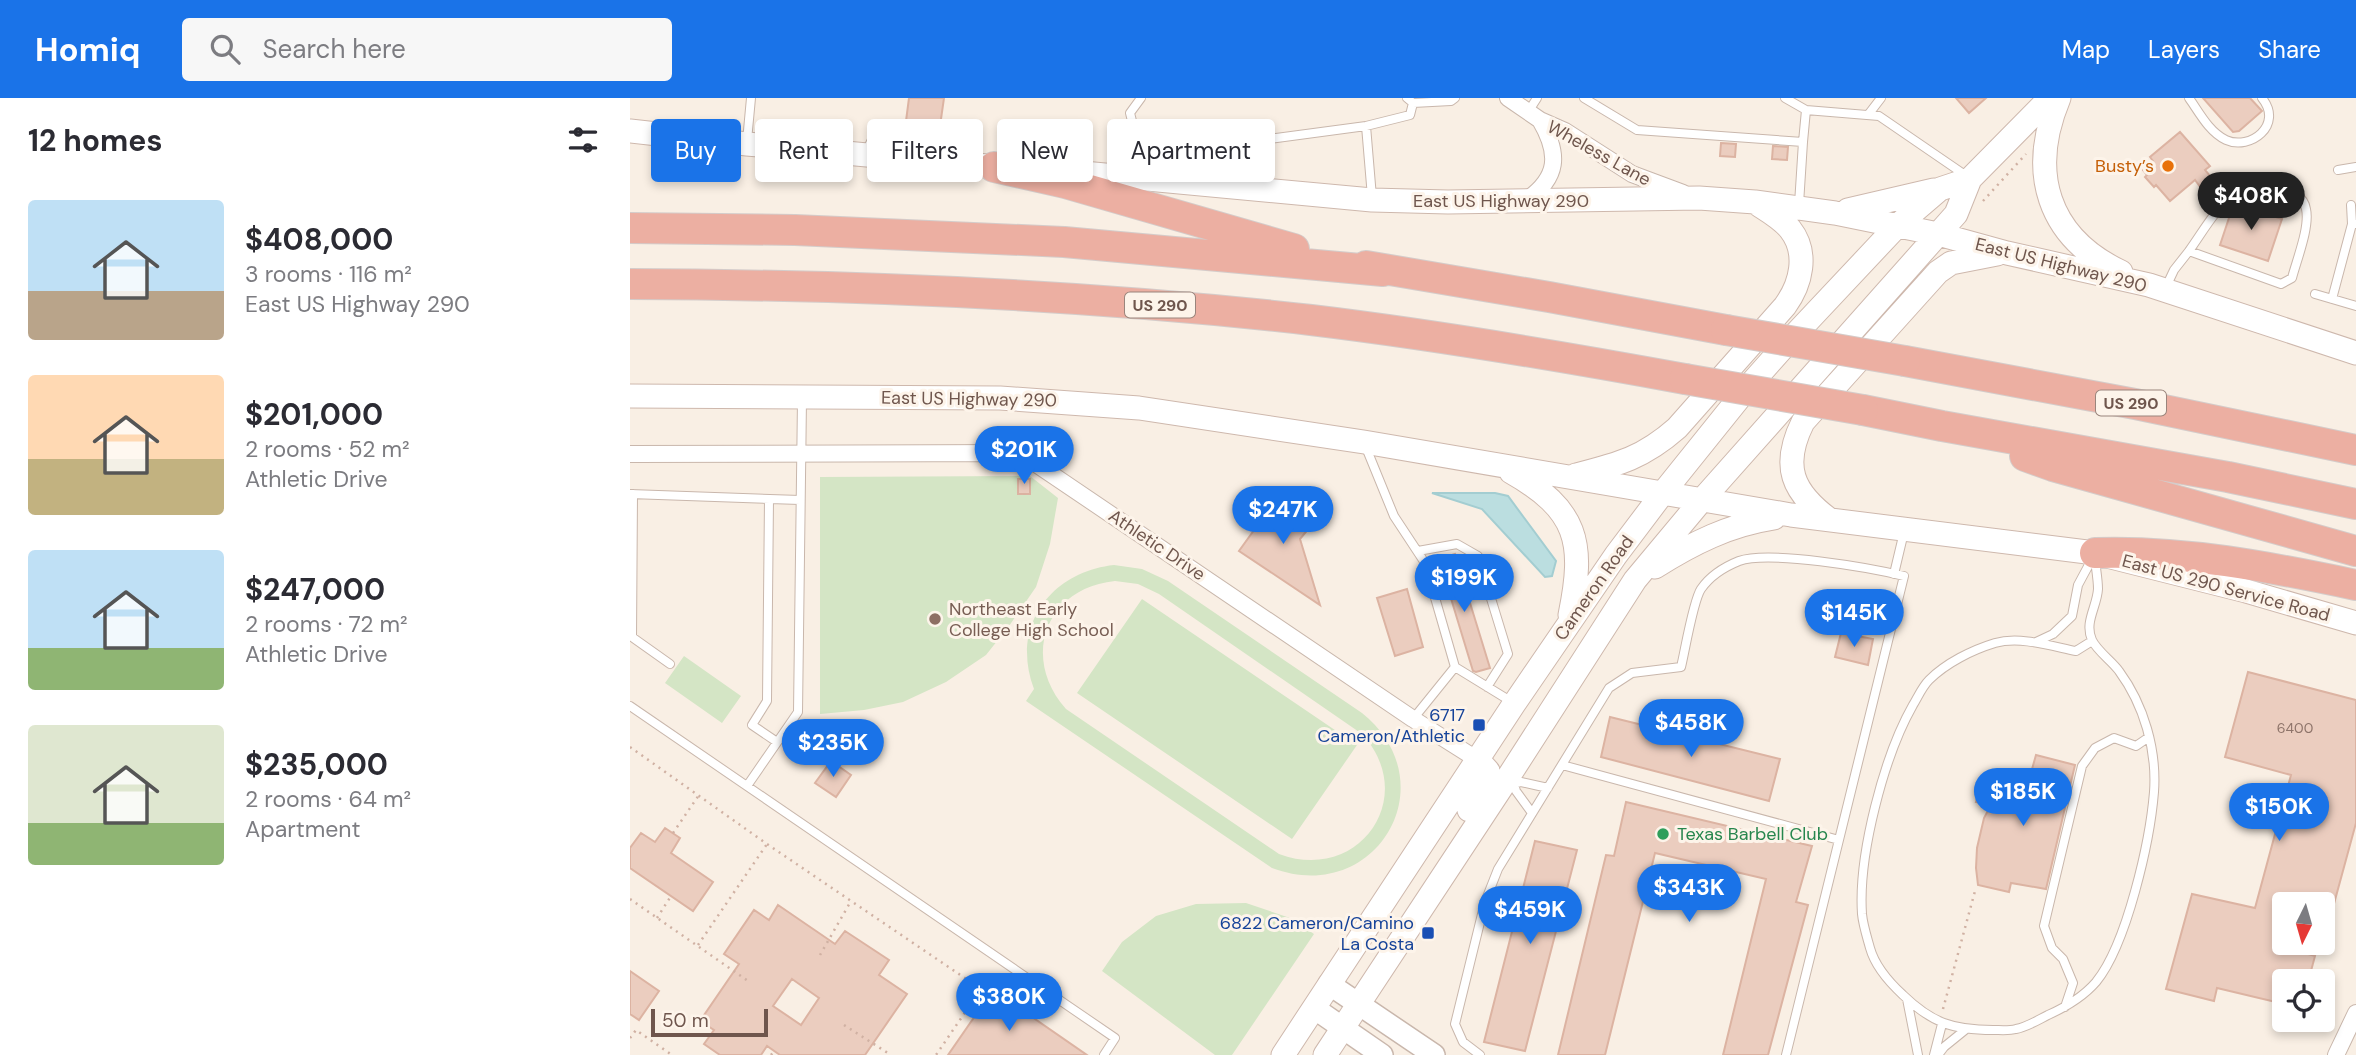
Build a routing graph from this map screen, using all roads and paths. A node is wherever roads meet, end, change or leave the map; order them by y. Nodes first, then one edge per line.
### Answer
1 (751, 98) edge
2 (1140, 98) edge
3 (1455, 98) edge
4 (1508, 98) edge
5 (1584, 98) edge
6 (1785, 98) edge
7 (1881, 98) edge
8 (2050, 98) edge
9 (2059, 98) edge
10 (2189, 98) edge
11 (2262, 98) edge
12 (1410, 101) edge
13 (1535, 110) edge
14 (1806, 110) junction
15 (1868, 116) junction
16 (1367, 126) junction
17 (630, 131) edge
18 (1803, 142) junction
19 (747, 144) junction
20 (867, 151) edge
21 (866, 154) joint
22 (2026, 154) dead end
23 (983, 166) edge
24 (983, 167) edge
25 (2356, 167) edge
26 (2338, 170) dead end
27 (1970, 179) junction
28 (1940, 188) junction
29 (1699, 198) junction
30 (1373, 200) junction
31 (1523, 202) junction
32 (1755, 202) junction
33 (1982, 203) dead end
34 (2351, 205) dead end
35 (1799, 208) junction
36 (1835, 213) junction
37 (2354, 224) edge
38 (1898, 225) junction
39 (630, 228) edge
40 (1938, 234) junction
41 (2189, 251) junction
42 (2007, 253) junction
43 (1383, 271) junction
44 (630, 284) edge
45 (2157, 288) junction
46 (2315, 294) dead end
47 (2332, 299) junction
48 (2356, 306) edge
49 (2356, 353) edge
50 (630, 396) edge
51 (802, 397) junction
52 (1942, 426) junction
53 (1364, 442) junction
54 (2356, 450) edge
55 (801, 453) junction
56 (630, 454) edge
57 (1499, 465) junction
58 (1566, 477) junction
59 (631, 494) edge
60 (1662, 494) junction
61 (769, 499) junction
62 (800, 500) junction
63 (1701, 500) junction
64 (2356, 504) edge
65 (1791, 515) junction
66 (1830, 520) junction
67 (1905, 529) junction
68 (1418, 551) junction
69 (2356, 551) edge
70 (2095, 553) junction
71 (1894, 574) junction
72 (1635, 580) junction
73 (2356, 585) edge
74 (2356, 623) edge
75 (1568, 625) junction
76 (2092, 641) junction
77 (2036, 642) junction
78 (670, 664) dead end
79 (1455, 667) junction
80 (1487, 687) junction
81 (1514, 704) junction
82 (630, 706) edge
83 (1413, 719) junction
84 (2149, 737) junction
85 (778, 742) junction
86 (630, 747) edge
87 (1478, 760) junction
88 (1562, 765) junction
89 (1511, 782) junction
90 (747, 786) junction
91 (1548, 788) junction
92 (699, 796) junction
93 (1532, 813) junction
94 (673, 833) dead end
95 (1839, 840) junction
96 (767, 844) junction
97 (1975, 891) dead end
98 (1433, 893) junction
99 (671, 896) dead end
100 (630, 899) edge
101 (851, 901) junction
102 (657, 918) junction
103 (698, 946) junction
104 (820, 955) dead end
105 (748, 981) dead end
106 (1329, 984) junction
107 (1907, 999) junction
108 (1358, 1004) junction
109 (2065, 1007) junction
110 (1314, 1008) junction
111 (1943, 1013) dead end
112 (2356, 1013) edge
113 (1942, 1024) junction
114 (844, 1025) dead end
115 (1343, 1028) junction
116 (1965, 1030) junction
117 (630, 1038) edge
118 (774, 1051) dead end
119 (672, 1055) edge
120 (771, 1055) edge
121 (891, 1055) edge
122 (936, 1055) edge
123 (1104, 1055) edge
124 (1283, 1055) edge
125 (1325, 1055) edge
126 (1382, 1055) edge
127 (1434, 1055) edge
128 (1480, 1055) edge
129 (1786, 1055) edge
130 (1918, 1055) edge
131 (1936, 1055) edge
132 (2336, 1055) edge

1 - 19 lane
2 - 16 lane
3 - 12 lane
4 - 13 street, Wheless Lane
5 - 18 lane
6 - 14 lane
7 - 15 lane
8 - 27 main road, Cameron Road
9 - 45 main road
10 - 11 lane
12 - 16 lane
13 - 29 street, Wheless Lane
13 - 31 street, Wheless Lane
14 - 15 lane
14 - 18 lane
15 - 27 lane
16 - 30 lane
17 - 19 main road, East US Highway 290
18 - 35 lane
19 - 21 main road, East US Highway 290
20 - 21 lane
22 - 33 path
23 - 30 main road, East US Highway 290
24 - 43 highway
25 - 26 lane
27 - 28 main road, Cameron Road
27 - 40 main road, Cameron Road
28 - 36 main road
28 - 38 main road, Cameron Road
29 - 31 main road, East US Highway 290
29 - 32 main road, East US Highway 290
30 - 31 main road, East US Highway 290
32 - 35 main road, East US Highway 290
32 - 58 main road
34 - 37 lane
35 - 36 main road, East US Highway 290
36 - 38 main road, East US Highway 290
37 - 47 lane
38 - 40 main road, East US Highway 290
38 - 60 main road, Cameron Road
39 - 43 highway, US 290
40 - 42 main road, East US Highway 290
40 - 63 main road, Cameron Road
41 - 41 lane
41 - 45 lane
42 - 45 main road, East US Highway 290
42 - 66 main road
43 - 54 highway, US 290, bridge
44 - 52 highway, US 290, bridge
45 - 49 main road, East US Highway 290
46 - 47 lane
47 - 48 lane
50 - 51 main road, East US Highway 290
51 - 53 main road, East US Highway 290
51 - 55 lane
52 - 64 highway
52 - 69 highway, US 290
53 - 57 main road, East US Highway 290
53 - 68 lane
55 - 56 street, Athletic Drive
55 - 62 lane
55 - 83 street, Athletic Drive
57 - 58 main road, East US Highway 290
57 - 75 main road
58 - 60 main road, East US Highway 290
59 - 61 lane
59 - 78 lane
60 - 63 main road, East US Highway 290
60 - 75 main road, Cameron Road
61 - 62 lane
61 - 85 lane
62 - 85 lane
63 - 65 main road, East US Highway 290
63 - 72 main road, Cameron Road
65 - 66 main road, East US Highway 290
65 - 72 main road
66 - 67 main road, East US Highway 290
67 - 70 main road, East US Highway 290
67 - 71 lane
68 - 79 lane
68 - 80 lane
70 - 73 highway
70 - 74 main road, East US 290 Service Road
70 - 76 lane
70 - 77 lane
71 - 88 lane
71 - 95 lane
72 - 89 main road, Cameron Road
75 - 81 main road, Cameron Road
76 - 77 lane
76 - 84 lane
77 - 107 lane
79 - 80 lane
79 - 83 lane
80 - 81 lane
81 - 87 main road, Cameron Road
82 - 90 lane
83 - 87 street, Athletic Drive
84 - 109 lane
84 - 109 lane
85 - 90 lane
86 - 92 path
87 - 98 main road
87 - 106 main road, Cameron Road
88 - 91 lane
88 - 95 lane
89 - 91 lane
89 - 93 lane
89 - 98 main road, Cameron Road
90 - 123 lane
91 - 93 lane
92 - 94 path
92 - 96 path
93 - 128 lane
95 - 129 lane
96 - 101 path
96 - 103 path
97 - 111 path
98 - 108 main road, Cameron Road
99 - 102 path
100 - 102 path
101 - 104 path
101 - 122 path
102 - 103 path
103 - 105 path
106 - 108 street
106 - 110 main road, Cameron Road
107 - 113 lane
107 - 130 lane
108 - 115 main road, Cameron Road
108 - 127 street
109 - 116 lane
110 - 115 street
110 - 124 main road, Cameron Road
112 - 132 street
113 - 116 lane
113 - 131 lane
114 - 121 path
115 - 125 main road, Cameron Road
115 - 126 street
116 - 131 lane
117 - 119 path
118 - 120 path

